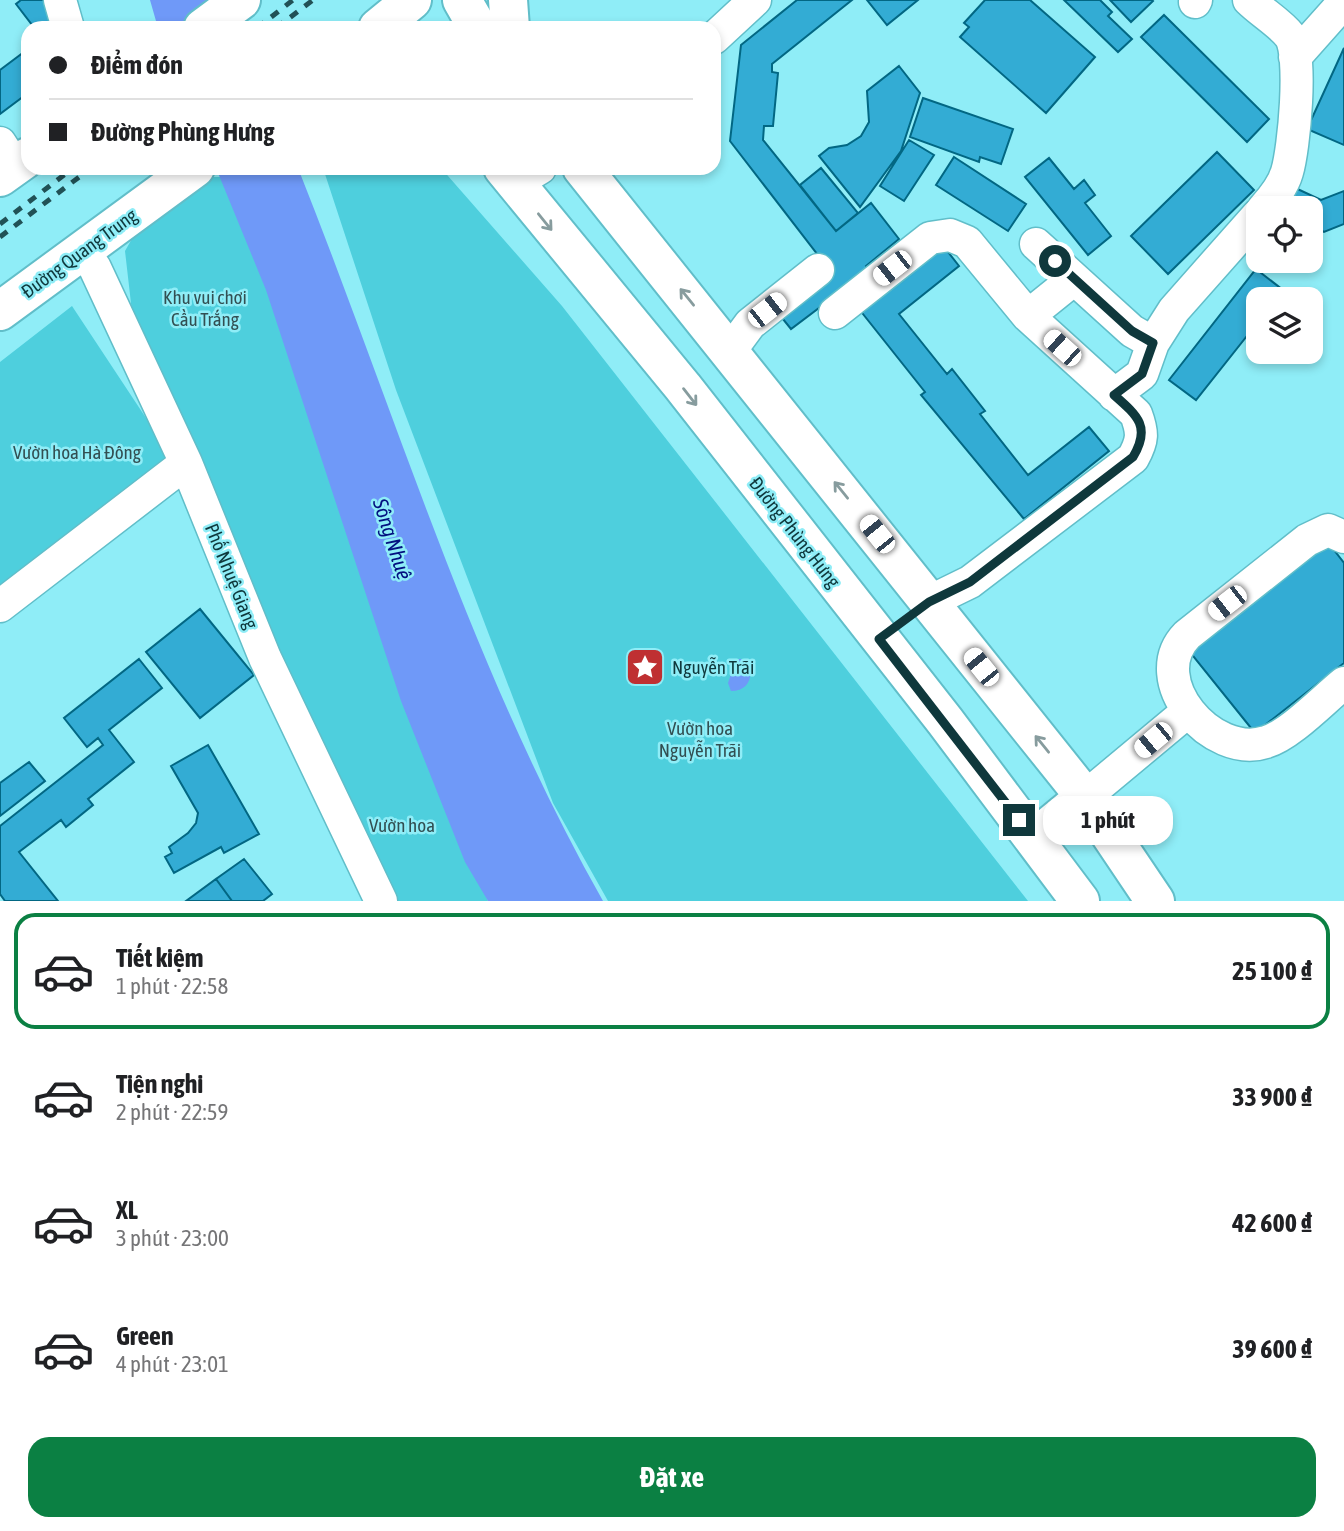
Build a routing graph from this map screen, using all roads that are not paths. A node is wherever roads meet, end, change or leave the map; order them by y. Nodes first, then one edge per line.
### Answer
1 (60, 0) edge
2 (241, 0) edge
3 (462, 0) edge
4 (508, 0) edge
5 (755, 0) edge
6 (1249, 0) edge
7 (1343, 4) edge
8 (66, 21) edge
9 (212, 21) edge
10 (474, 21) edge
11 (510, 21) edge
12 (721, 32) edge
13 (1296, 57) junction
14 (185, 175) edge
15 (521, 175) edge
16 (588, 175) edge
17 (1273, 196) edge
18 (1246, 229) edge
19 (1036, 244) dead end
20 (83, 250) junction
21 (818, 270) dead end
22 (1074, 279) junction
23 (0, 312) edge
24 (835, 313) dead end
25 (1028, 316) junction
26 (1153, 343) junction
27 (730, 351) junction
28 (1114, 395) junction
29 (186, 463) junction
30 (1344, 537) edge
31 (929, 602) junction
32 (0, 606) edge
33 (879, 639) junction
34 (1344, 682) edge
35 (1187, 712) junction
36 (1085, 797) junction
37 (1034, 839) junction
38 (381, 901) edge
39 (1080, 901) edge
40 (1155, 901) edge

1 - 8 street
2 - 9 main road
3 - 10 main road
4 - 11 main road
5 - 12 street
6 - 13 street
7 - 13 street
13 - 17 street
14 - 20 main road, Đường Quang Trung
15 -> 33 main road, Đường Phùng Hưng
27 -> 16 main road
18 - 26 street
19 - 22 street
20 - 23 main road, Đường Quang Trung
20 - 29 street, Phố Nhuệ Giang
21 - 27 street
22 - 25 street
22 - 26 street
24 - 25 street
25 - 28 street
26 - 28 street
31 -> 27 main road
28 - 31 street
29 - 32 street
29 - 38 street, Phố Nhuệ Giang
30 - 35 street
31 - 33 main road
36 -> 31 main road
33 - 37 main road, Đường Phùng Hưng
34 - 35 street
35 - 36 street
36 - 37 main road
36 - 40 main road
37 - 39 main road, Đường Phùng Hưng

